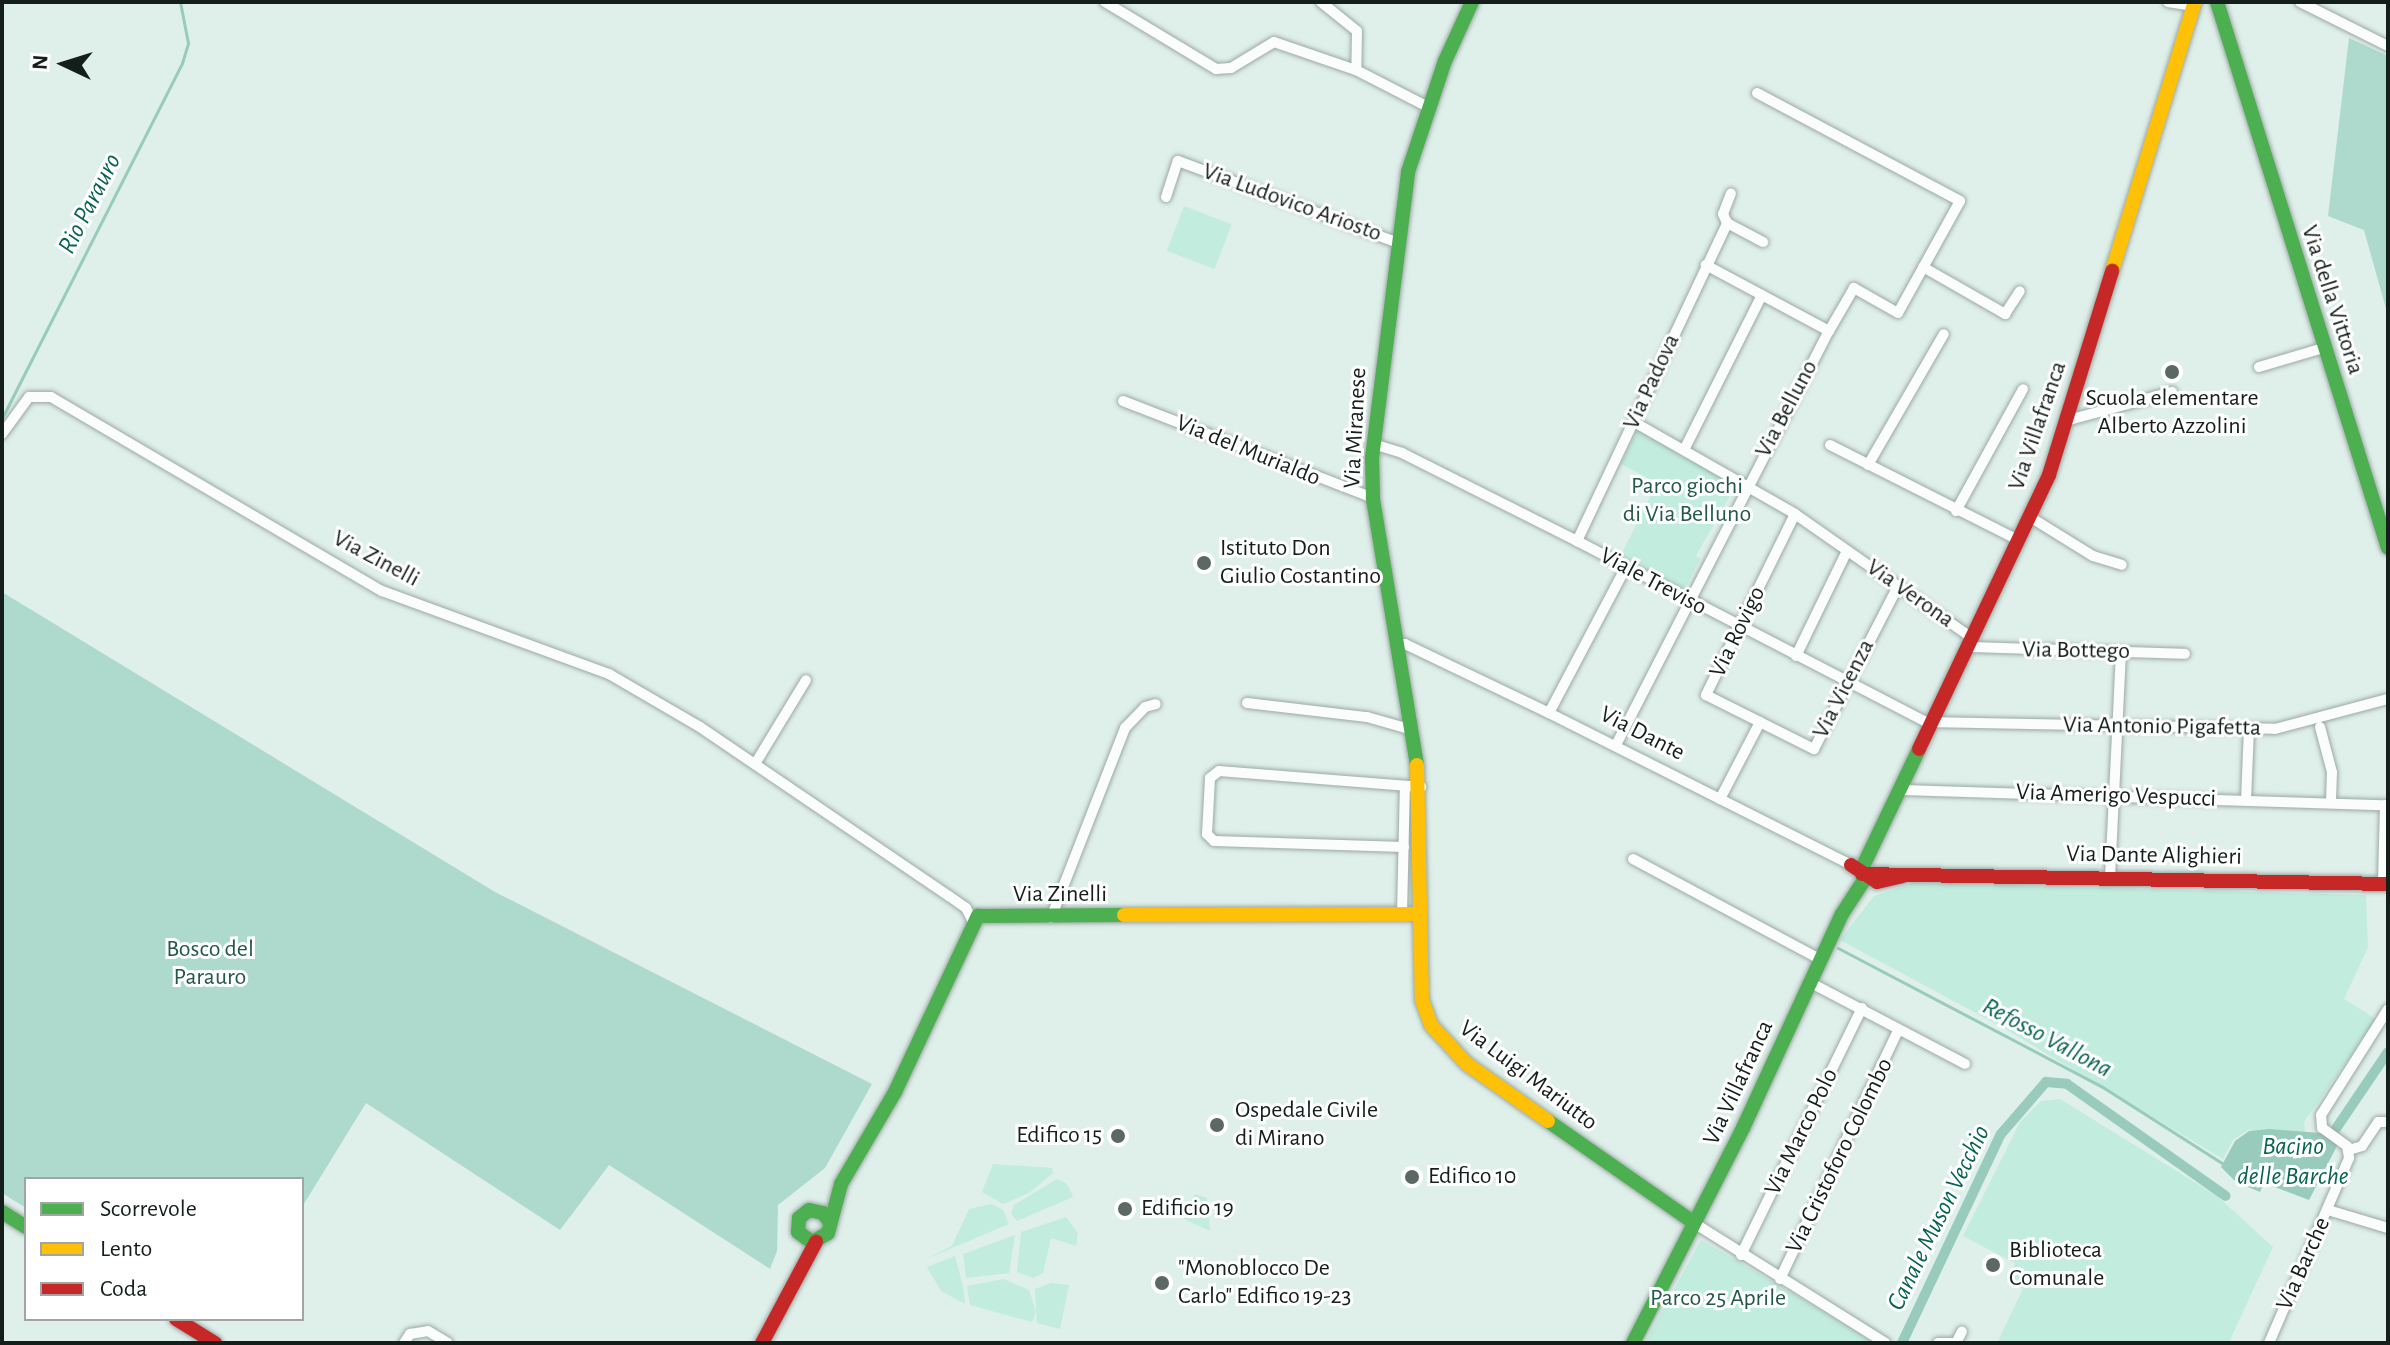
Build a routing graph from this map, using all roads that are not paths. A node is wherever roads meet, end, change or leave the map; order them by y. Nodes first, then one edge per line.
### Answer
1 (1105, 2) edge
2 (1321, 2) edge
3 (1472, 2) edge
4 (2168, 2) edge
5 (2300, 2) edge
6 (2203, 6) edge
7 (2388, 46) edge
8 (1356, 70) junction
9 (1757, 93) dead end
10 (1428, 107) junction
11 (1731, 193) dead end
12 (1166, 197) dead end
13 (1727, 223) junction
14 (1396, 242) junction
15 (1763, 242) dead end
16 (1706, 265) junction
17 (1923, 267) junction
18 (2020, 291) dead end
19 (1762, 295) junction
20 (1829, 331) junction
21 (1944, 334) dead end
22 (2323, 348) junction
23 (2259, 367) dead end
24 (2023, 389) dead end
25 (2172, 392) dead end
26 (1123, 401) dead end
27 (2065, 421) junction
28 (1634, 422) junction
29 (2, 434) edge
30 (1373, 444) junction
31 (1830, 445) dead end
32 (1685, 448) junction
33 (1868, 465) junction
34 (1746, 484) junction
35 (1373, 498) junction
36 (1956, 511) junction
37 (1795, 514) junction
38 (2030, 517) junction
39 (2018, 540) junction
40 (1577, 541) junction
41 (2388, 548) edge
42 (1847, 551) junction
43 (2122, 565) dead end
44 (1626, 567) junction
45 (1898, 586) junction
46 (1687, 600) junction
47 (1739, 627) junction
48 (1970, 642) junction
49 (1398, 645) junction
50 (2121, 653) junction
51 (2185, 654) dead end
52 (1796, 656) junction
53 (806, 680) dead end
54 (1847, 683) junction
55 (2388, 699) edge
56 (1247, 703) dead end
57 (1156, 704) dead end
58 (1549, 713) junction
59 (1760, 722) junction
60 (1932, 723) junction
61 (2119, 726) junction
62 (2320, 727) dead end
63 (2249, 728) junction
64 (1413, 730) junction
65 (1616, 745) junction
66 (755, 764) junction
67 (1413, 786) junction
68 (1900, 790) junction
69 (2115, 796) junction
70 (1720, 799) junction
71 (2246, 800) junction
72 (2331, 803) junction
73 (1404, 847) junction
74 (1633, 859) dead end
75 (1856, 870) junction
76 (1918, 873) junction
77 (2110, 877) junction
78 (1884, 881) junction
79 (2386, 884) edge
80 (1402, 914) junction
81 (1420, 914) junction
82 (1842, 914) junction
83 (1051, 918) junction
84 (972, 920) junction
85 (1821, 960) junction
86 (1811, 983) junction
87 (1862, 1008) junction
88 (2388, 1009) edge
89 (1898, 1031) junction
90 (1965, 1064) dead end
91 (2388, 1122) edge
92 (2346, 1146) junction
93 (841, 1184) junction
94 (809, 1210) junction
95 (2328, 1210) junction
96 (2, 1212) edge
97 (829, 1221) junction
98 (1694, 1223) junction
99 (24, 1226) edge
100 (2388, 1228) edge
101 (797, 1229) junction
102 (816, 1242) junction
103 (1741, 1255) junction
104 (1780, 1279) junction
105 (780, 1300) junction
106 (179, 1321) edge
107 (1962, 1331) dead end
108 (215, 1343) edge
109 (404, 1343) edge
110 (448, 1343) edge
111 (762, 1343) edge
112 (1633, 1343) edge
113 (1885, 1343) edge
114 (1938, 1343) edge
115 (1954, 1343) edge
116 (2269, 1343) edge

1 - 8 street
2 - 8 street
3 - 10 main road, Via Miranese
4 - 6 street
5 - 7 street
6 - 22 main road, Via della Vittoria
6 - 27 main road, Via Villafranca
8 - 10 street
9 - 17 street, Via Belluno
10 - 14 main road, Via Miranese
11 - 13 street, Via Padova
12 - 14 street, Via Ludovico Ariosto
13 - 15 street
13 - 16 street, Via Padova
14 - 30 main road, Via Miranese
16 - 19 street, Via Belluno
16 - 28 street, Via Padova
17 - 18 street
17 - 20 street, Via Belluno
19 - 20 street, Via Belluno
19 - 32 street
20 - 34 street, Via Belluno
21 - 33 street
22 - 23 street
22 - 41 main road, Via della Vittoria
24 - 36 street
25 - 27 street
26 - 35 street, Via del Murialdo
27 - 38 main road, Via Villafranca
28 - 32 street, Via Verona
28 - 40 street, Via Padova
29 - 66 street, Via Zinelli
30 - 35 main road, Via Miranese
30 - 40 street, Viale Treviso
31 - 33 street
32 - 34 street, Via Verona
33 - 36 street
34 - 37 street, Via Verona
34 - 46 street, Via Belluno
35 - 49 main road, Via Miranese
36 - 39 street
37 - 42 street, Via Verona
37 - 47 street, Via Rovigo
38 - 39 main road, Via Villafranca
38 - 43 street
39 - 48 main road, Via Villafranca
40 - 44 street, Viale Treviso
42 - 45 street, Via Verona
42 - 52 street, Via Verona
44 - 46 street, Viale Treviso
44 - 58 street
45 - 48 street, Via Verona
45 - 54 street, Via Vicenza
46 - 47 street, Viale Treviso
46 - 65 street, Via Belluno
47 - 52 street, Viale Treviso
47 - 59 street, Via Rovigo
48 - 50 street, Via Bottego
48 - 60 main road, Via Villafranca
49 - 58 street, Via Dante
49 - 64 main road, Via Miranese
50 - 51 street, Via Bottego
50 - 61 street
52 - 54 street, Viale Treviso
53 - 66 street
54 - 59 street, Via Vicenza
54 - 60 street, Viale Treviso
55 - 63 street, Via Antonio Pigafetta
56 - 64 street
57 - 83 street
58 - 65 street, Via Dante
59 - 70 street
60 - 61 street, Via Antonio Pigafetta
60 - 68 main road, Via Villafranca
61 - 63 street, Via Antonio Pigafetta
61 - 69 street
62 - 72 street
63 - 71 street
64 - 67 main road, Via Miranese
65 - 70 street, Via Dante
66 - 84 street, Via Zinelli
67 - 73 street, Via Miranese
67 - 73 street
67 - 81 main road, Via Miranese
68 - 69 street, Via Amerigo Vespucci
68 - 75 main road, Via Villafranca
69 - 71 street, Via Amerigo Vespucci
69 - 77 street
70 - 75 street, Via Dante
71 - 72 street, Via Amerigo Vespucci
72 - 79 street, Via Amerigo Vespucci
73 - 80 street, Via Miranese
74 - 85 street
75 - 76 main road, Via Dante Alighieri
75 - 78 main road
75 - 82 main road, Via Villafranca
76 - 77 main road, Via Dante Alighieri
76 - 78 main road, Via Dante Alighieri
77 - 79 main road, Via Dante Alighieri
78 - 82 main road, Via Villafranca
80 - 81 main road, Via Zinelli
80 - 83 main road, Via Zinelli
81 - 98 main road, Via Luigi Mariutto
82 - 85 main road, Via Villafranca
83 - 84 main road, Via Zinelli
84 - 93 main road
85 - 86 main road, Via Villafranca
86 - 87 street
86 - 98 main road, Via Villafranca
87 - 89 street
87 - 103 street, Via Marco Polo
88 - 92 street
89 - 90 street
89 - 104 street, Via Cristoforo Colombo
91 - 92 street
92 - 95 street, Via Barche
93 - 94 main road
93 - 97 main road
94 - 97 main road
94 - 101 main road
95 - 100 street
95 - 116 street, Via Barche
96 - 99 main road
97 - 102 main road
98 - 103 street
98 - 112 main road, Via Villafranca
101 - 102 main road
101 - 105 main road
102 - 105 main road
103 - 104 street
104 - 113 street
105 - 111 main road
106 - 108 main road
107 - 115 street
109 - 110 street
114 - 115 street

